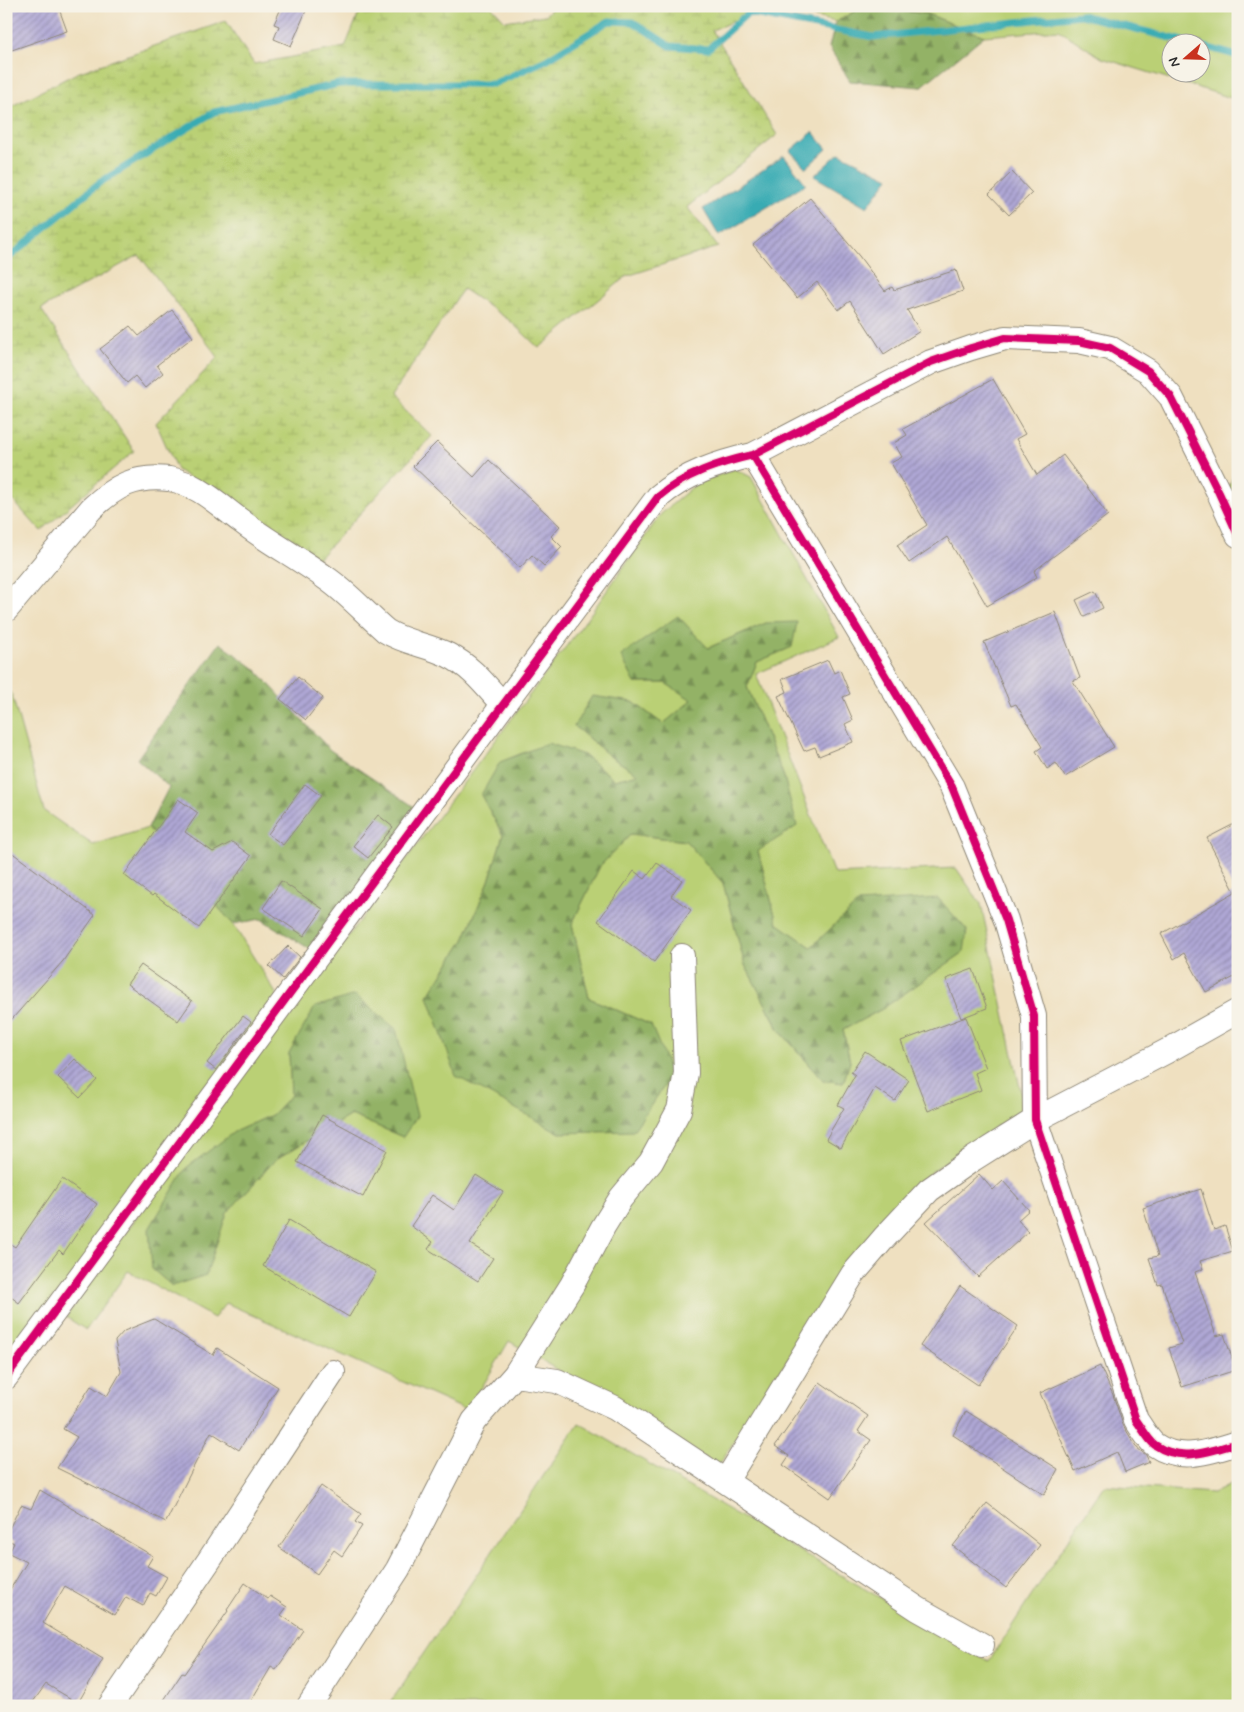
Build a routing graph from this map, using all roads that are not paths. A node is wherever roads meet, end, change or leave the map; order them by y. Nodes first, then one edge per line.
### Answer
1 (753, 455) junction
2 (1238, 535) edge
3 (6, 610) edge
4 (502, 704) junction
5 (682, 956) dead end
6 (1238, 1011) edge
7 (1035, 1120) junction
8 (333, 1372) dead end
9 (515, 1375) junction
10 (6, 1377) edge
11 (1238, 1443) edge
12 (726, 1481) junction
13 (982, 1645) dead end
14 (110, 1706) edge
15 (309, 1706) edge

1 - 2 street
1 - 4 street
1 - 7 street
3 - 4 street
4 - 10 street
5 - 9 street
6 - 7 street
7 - 11 street
7 - 12 street
8 - 14 street
9 - 12 street
9 - 15 street
12 - 13 street

